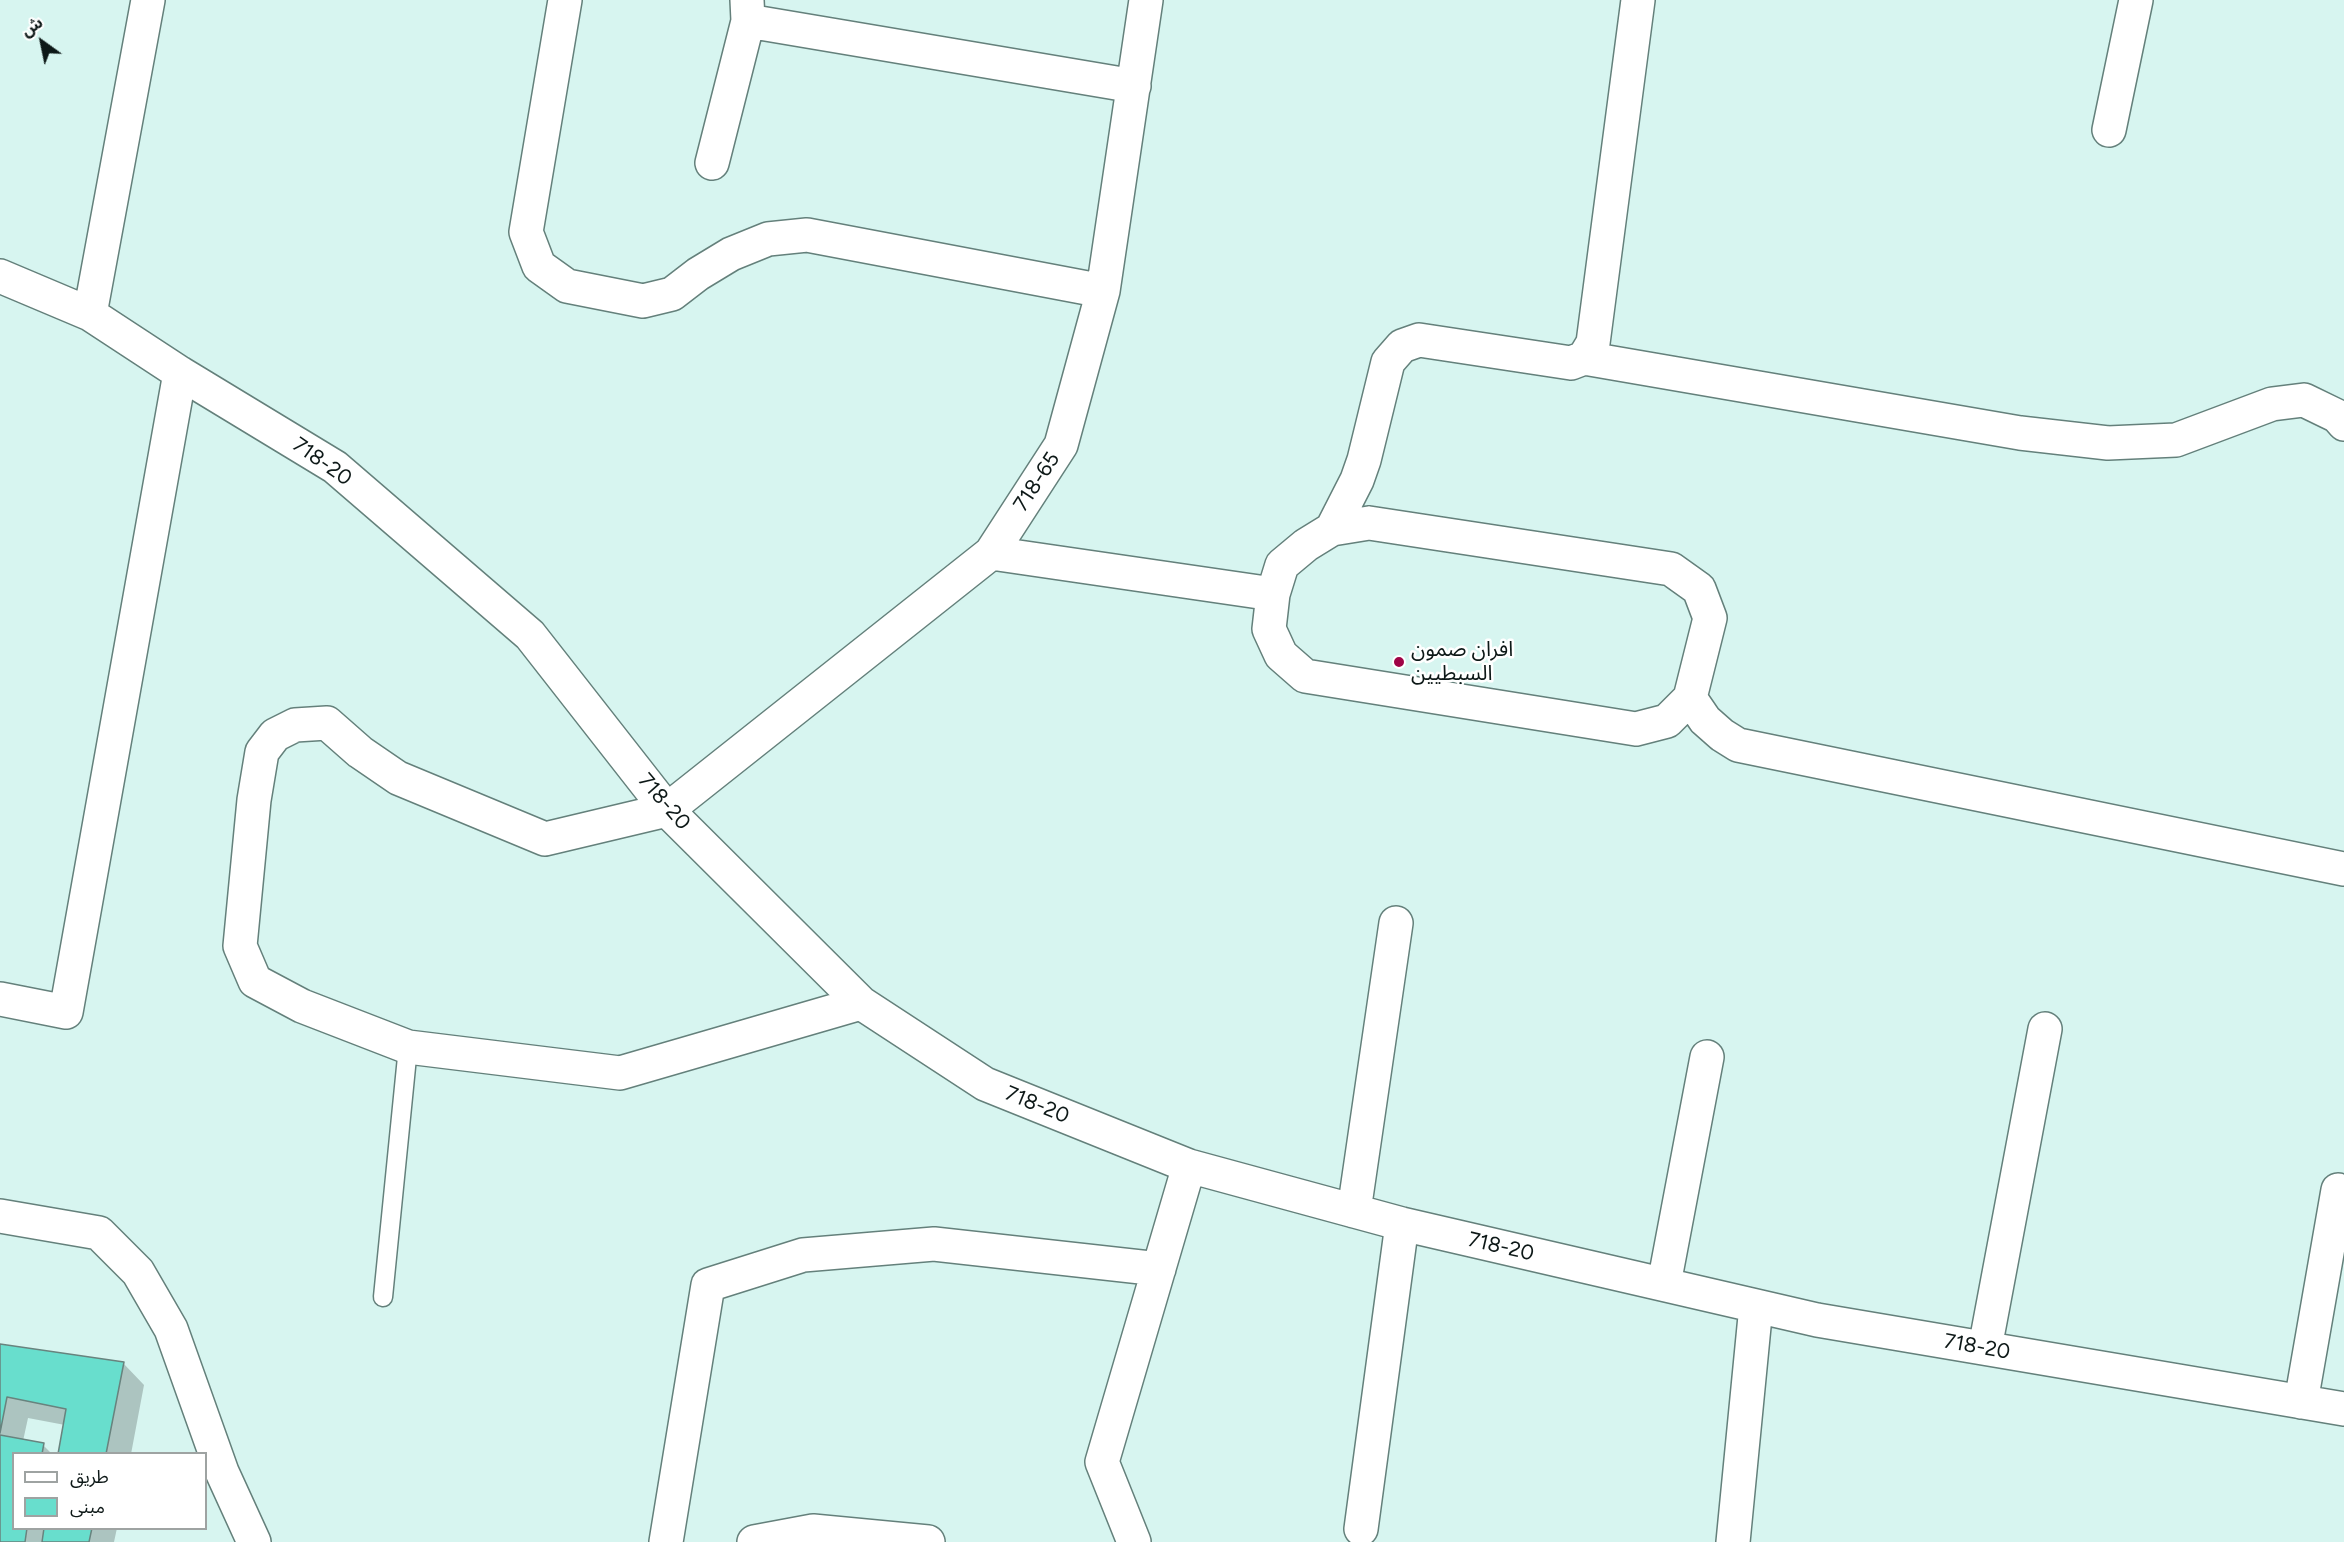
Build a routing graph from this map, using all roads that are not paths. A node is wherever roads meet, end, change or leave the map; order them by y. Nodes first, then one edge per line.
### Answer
1 (148, 0) edge
2 (565, 0) edge
3 (1146, 0) edge
4 (1638, 0) edge
5 (2136, 0) edge
6 (747, 10) edge
7 (1134, 86) junction
8 (2109, 130) dead end
9 (712, 163) dead end
10 (0, 276) edge
11 (1103, 291) junction
12 (90, 314) junction
13 (1584, 358) junction
14 (180, 373) junction
15 (2344, 424) edge
16 (1332, 529) junction
17 (991, 553) junction
18 (1273, 594) junction
19 (1690, 698) junction
20 (667, 810) junction
21 (2344, 868) edge
22 (1396, 923) dead end
23 (0, 999) edge
24 (861, 1003) junction
25 (2045, 1029) dead end
26 (408, 1047) junction
27 (1707, 1057) dead end
28 (1189, 1166) junction
29 (2337, 1190) dead end
30 (1354, 1211) junction
31 (0, 1216) edge
32 (1402, 1224) junction
33 (1159, 1269) junction
34 (1664, 1284) junction
35 (383, 1297) dead end
36 (1756, 1306) junction
37 (1985, 1348) junction
38 (2301, 1402) junction
39 (2344, 1409) edge
40 (1361, 1529) dead end
41 (254, 1542) edge
42 (666, 1542) edge
43 (754, 1542) edge
44 (928, 1542) edge
45 (1134, 1542) edge
46 (1734, 1542) edge

1 - 12 street
2 - 11 street
3 - 7 street, 718-65
4 - 13 street
5 - 8 street
6 - 7 street
6 - 9 street
7 - 11 street, 718-65
10 - 12 street, 718-20
11 - 17 street, 718-65
12 - 14 street, 718-20
13 - 15 street
13 - 16 street
14 - 20 street, 718-20
14 - 23 street
16 - 18 street
16 - 19 street
17 - 18 street
17 - 20 street, 718-65
18 - 19 street
19 - 21 street
20 - 24 street, 718-20
20 - 26 street
22 - 30 street
24 - 26 street
24 - 28 street, 718-20
25 - 37 street
26 - 35 lane
27 - 34 street
28 - 30 street, 718-20
28 - 33 street
29 - 38 street
30 - 32 street, 718-20
31 - 41 street
32 - 34 street, 718-20
32 - 40 street
33 - 42 street
33 - 45 street
34 - 36 street, 718-20
36 - 37 street, 718-20
36 - 46 street
37 - 38 street, 718-20
38 - 39 street, 718-20
43 - 44 street

